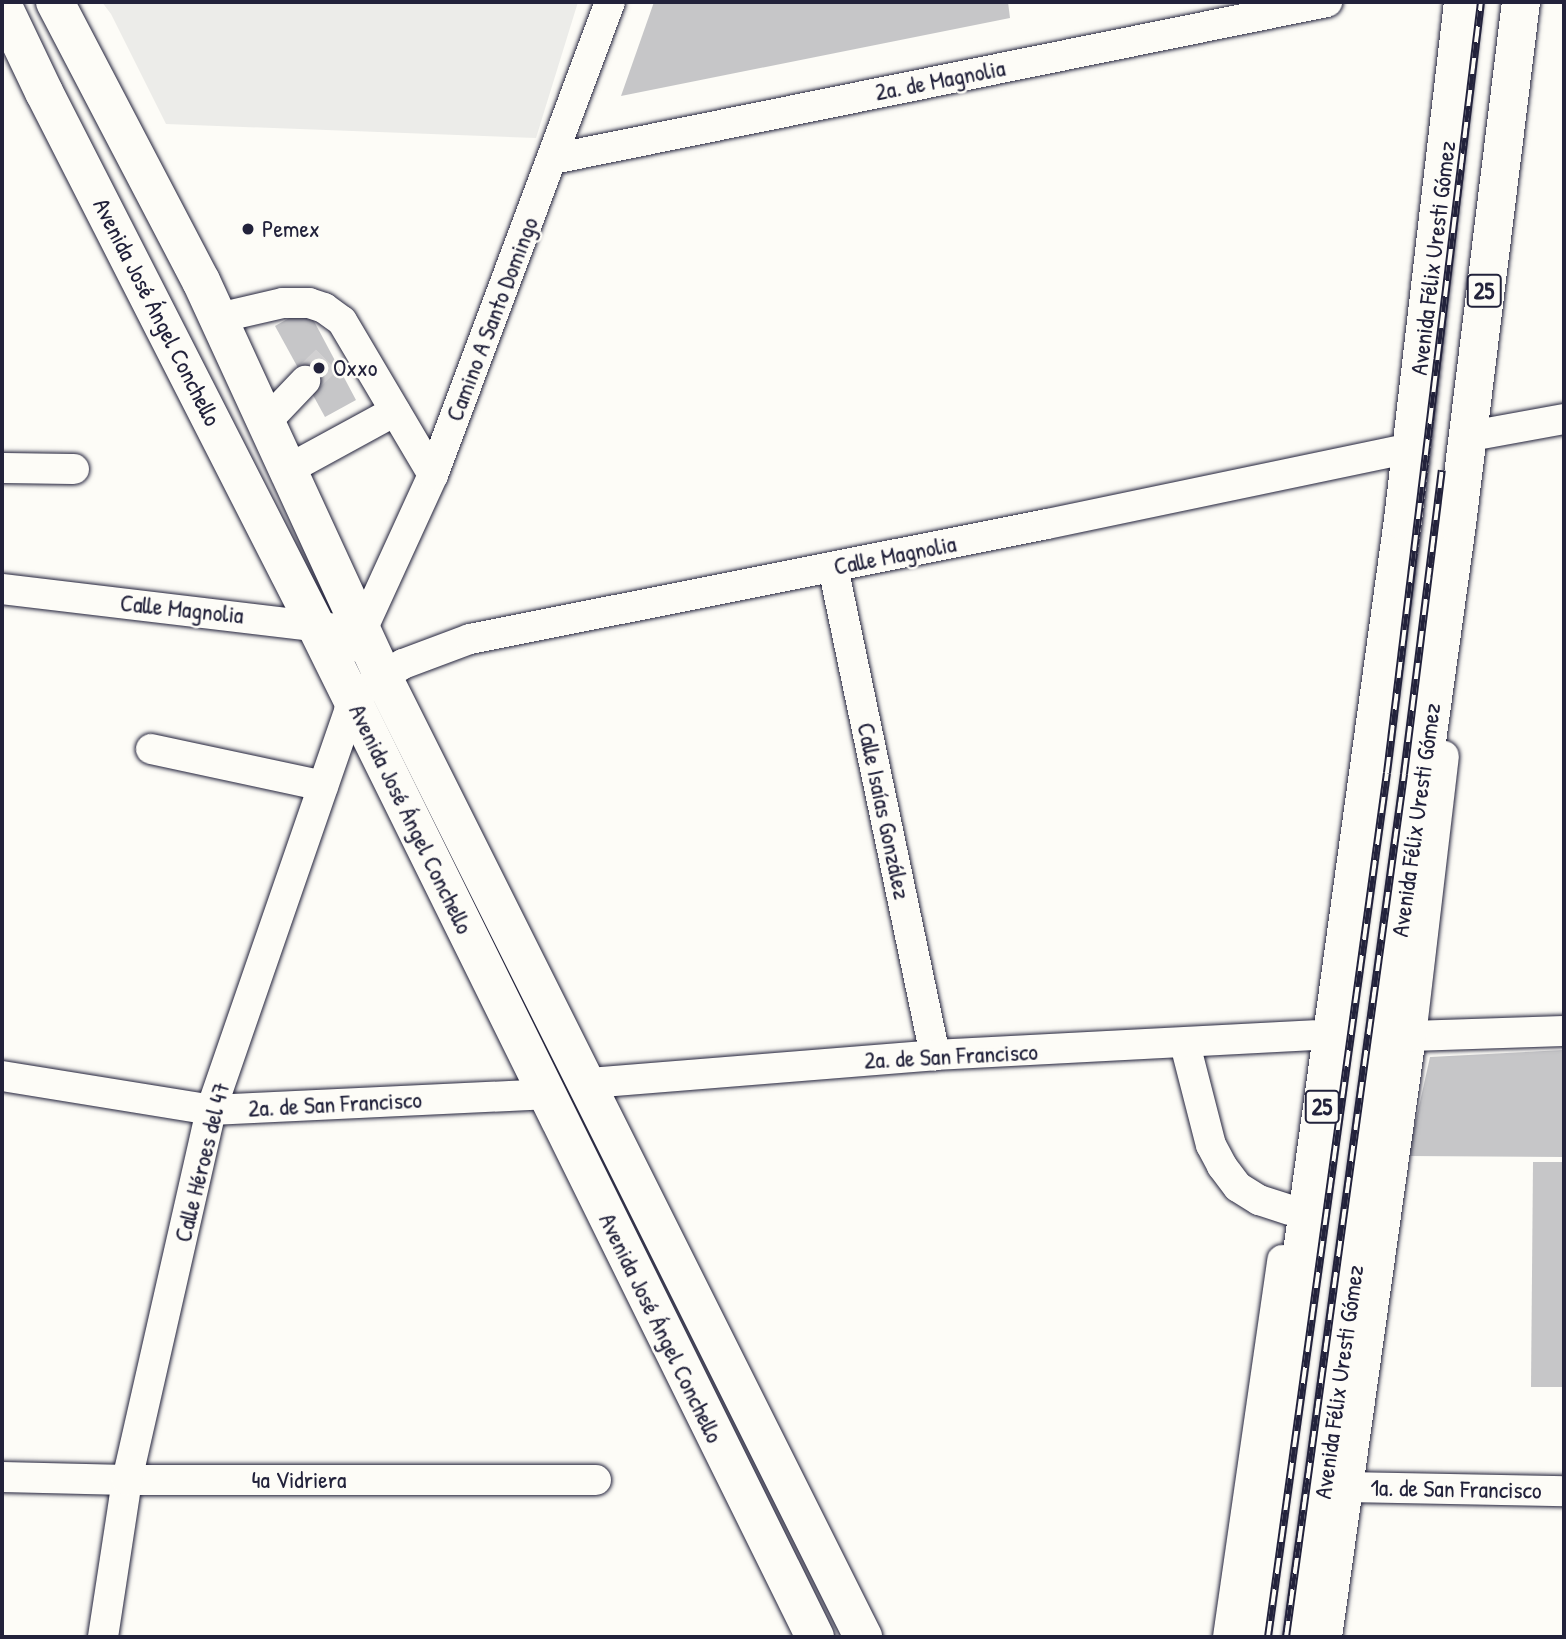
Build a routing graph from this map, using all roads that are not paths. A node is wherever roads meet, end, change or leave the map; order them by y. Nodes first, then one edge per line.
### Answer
1 (55, 2) edge
2 (610, 2) edge
3 (1327, 2) edge
4 (1463, 2) edge
5 (1521, 2) edge
6 (2, 4) edge
7 (553, 159) junction
8 (218, 318) junction
9 (305, 382) tunnel mouth
10 (395, 411) junction
11 (1564, 419) edge
12 (266, 422) junction
13 (1465, 437) junction
14 (1411, 448) junction
15 (2, 468) edge
16 (74, 469) dead end
17 (287, 470) junction
18 (433, 475) junction
19 (1403, 520) junction
20 (1457, 524) junction
21 (833, 567) junction
22 (2, 589) edge
23 (315, 624) junction
24 (362, 632) junction
25 (382, 675) junction
26 (352, 700) junction
27 (151, 750) dead end
28 (323, 786) junction
29 (1564, 1031) edge
30 (1313, 1035) junction
31 (1411, 1037) junction
32 (1185, 1044) junction
33 (935, 1055) junction
34 (2, 1076) edge
35 (589, 1083) junction
36 (545, 1094) junction
37 (211, 1110) junction
38 (1289, 1210) junction
39 (2, 1477) edge
40 (127, 1480) junction
41 (596, 1480) dead end
42 (1348, 1487) junction
43 (1564, 1490) edge
44 (103, 1637) edge
45 (815, 1637) edge
46 (863, 1637) edge
47 (1228, 1637) edge
48 (1249, 1637) edge
49 (1303, 1637) edge
50 (1327, 1637) edge

1 - 8 main road, Avenida José Ángel Conchello
2 - 7 street, Camino A Santo Domingo
3 - 7 street, 2a. de Magnolia
4 - 14 main road, Avenida Félix Uresti Gómez / 25
5 - 13 main road, Avenida Félix Uresti Gómez / 25
6 - 23 main road, Avenida José Ángel Conchello
7 - 18 street, Camino A Santo Domingo
8 - 10 street
8 - 12 main road, Avenida José Ángel Conchello
9 - 12 street
10 - 17 street
10 - 18 street
11 - 13 street
12 - 17 main road, Avenida José Ángel Conchello
13 - 20 main road, Avenida Félix Uresti Gómez / 25
14 - 19 main road, Avenida Félix Uresti Gómez / 25
14 - 21 street, Calle Magnolia
15 - 16 street
17 - 24 main road, Avenida José Ángel Conchello
18 - 24 street, Camino A Santo Domingo
19 - 30 street, 25
19 - 48 main road, Avenida Félix Uresti Gómez / 25
20 - 31 street, 25
20 - 49 main road, Avenida Félix Uresti Gómez / 25
21 - 25 street, Calle Magnolia
21 - 33 street, Calle Isaías González
22 - 23 street, Calle Magnolia
23 - 24 street, Calle Magnolia
23 - 26 main road, Avenida José Ángel Conchello
24 - 25 main road, Avenida José Ángel Conchello
24 - 26 street, Camino A Santo Domingo
25 - 26 street, Calle Magnolia
25 - 35 main road, Avenida José Ángel Conchello
26 - 28 street, Calle Héroes del 47
26 - 36 main road, Avenida José Ángel Conchello
27 - 28 street
28 - 37 street, Calle Héroes del 47
29 - 31 street
30 - 32 street, 2a. de San Francisco
30 - 38 street, 25
31 - 42 street, 25
32 - 33 street, 2a. de San Francisco
32 - 38 street
33 - 35 street, 2a. de San Francisco
34 - 37 street, 2a. de San Francisco
35 - 46 main road, Avenida José Ángel Conchello
36 - 37 street, 2a. de San Francisco
36 - 45 main road, Avenida José Ángel Conchello
37 - 40 street, Calle Héroes del 47
38 - 47 street, 25
39 - 40 street, 4a Vidriera
40 - 41 street, 4a Vidriera
40 - 44 street, Calle Héroes del 47
42 - 43 street, 1a. de San Francisco
42 - 50 street, 25

